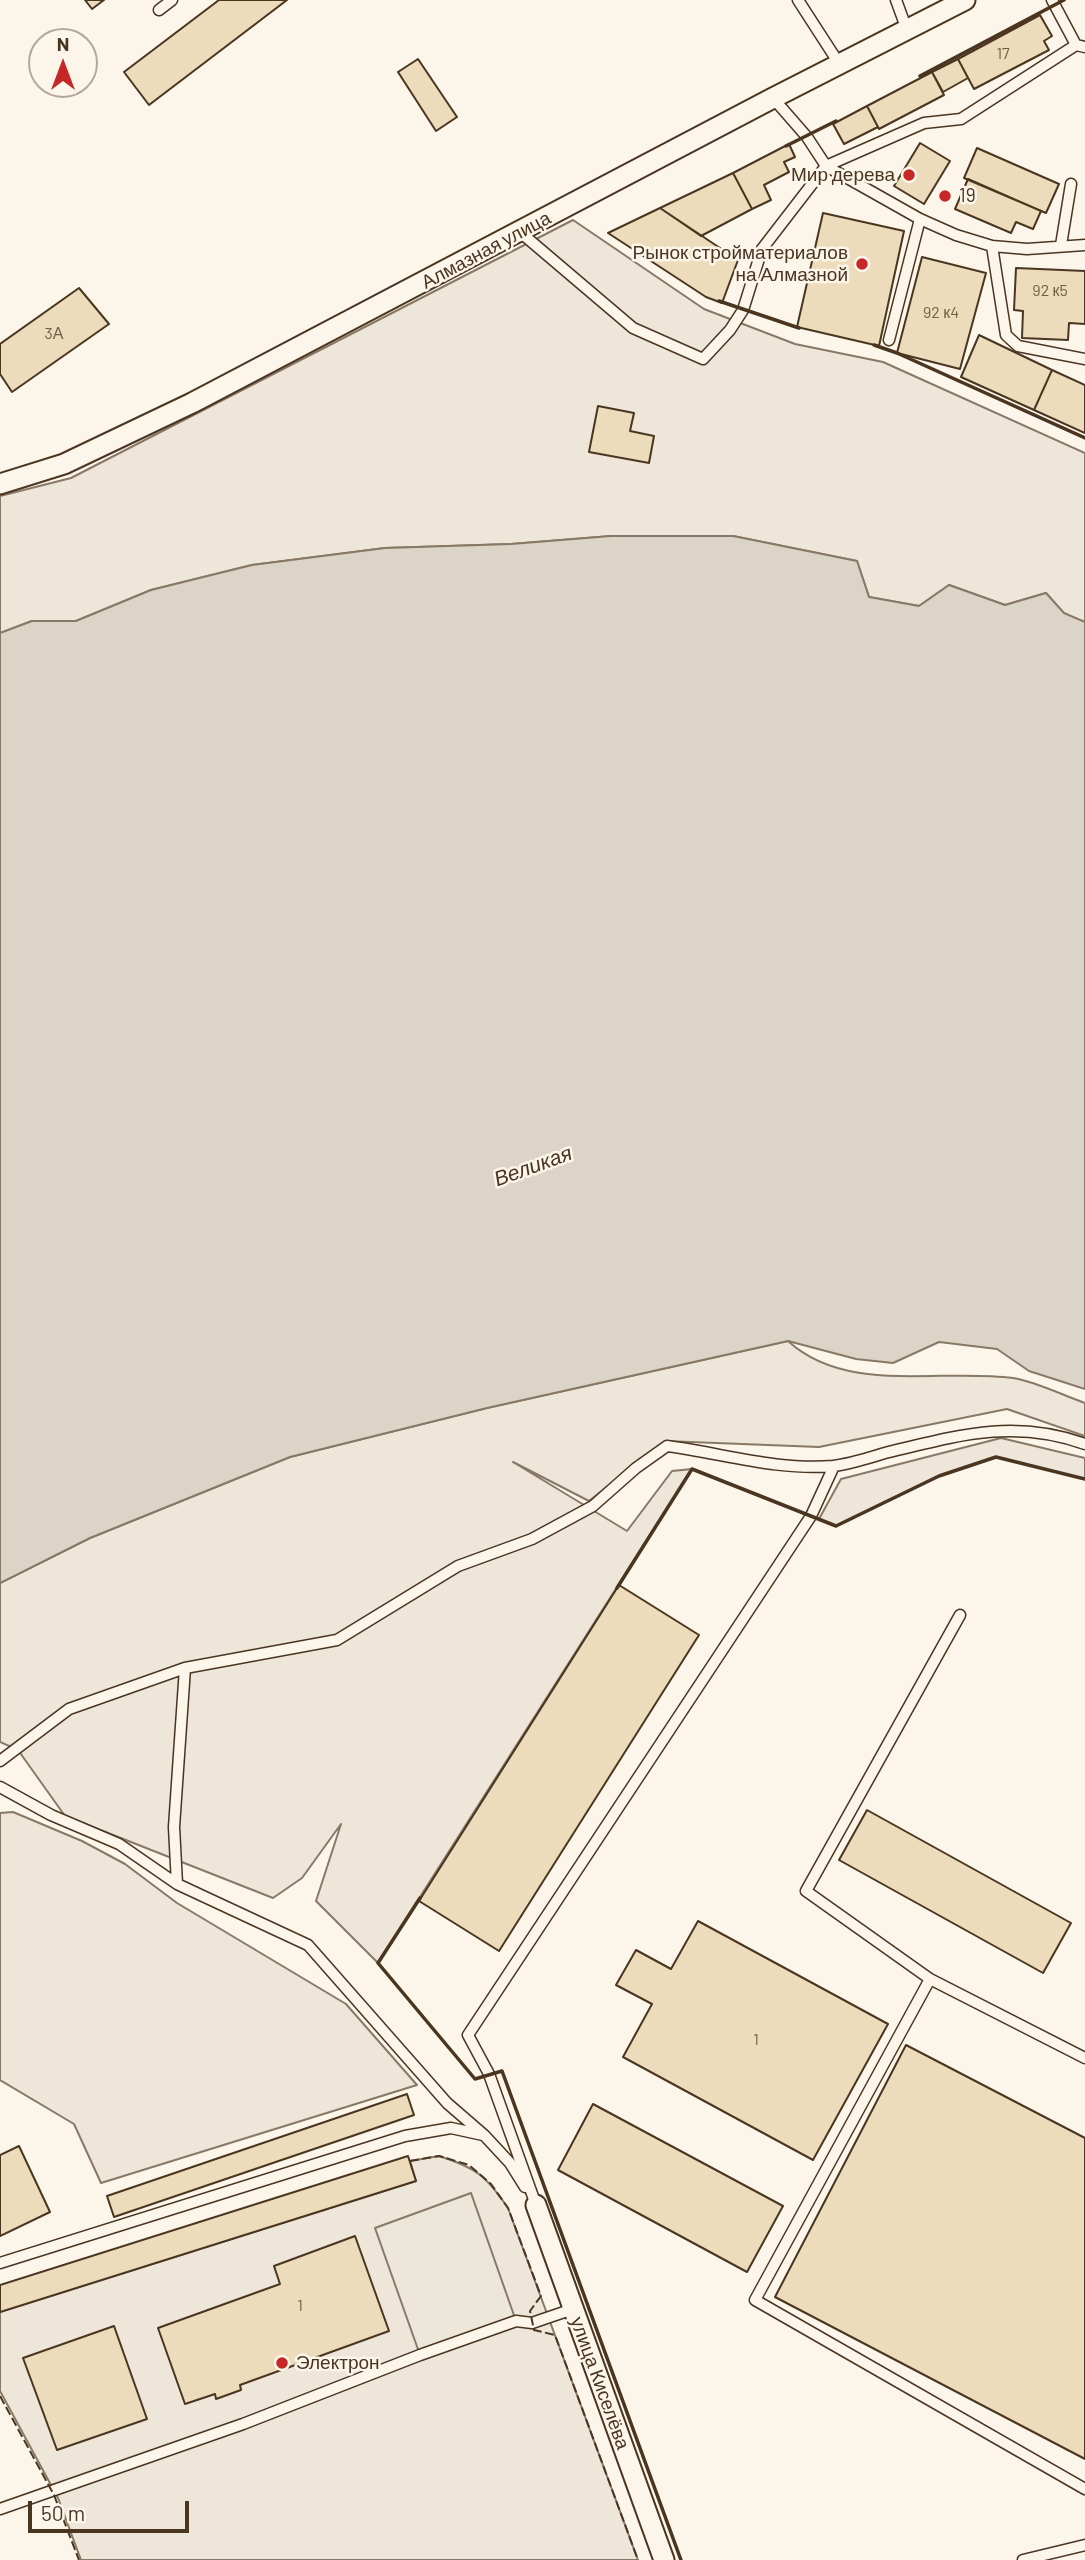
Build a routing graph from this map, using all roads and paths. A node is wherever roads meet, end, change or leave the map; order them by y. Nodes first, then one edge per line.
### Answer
1 (172, 0) edge
2 (798, 0) edge
3 (896, 0) edge
4 (965, 0) edge
5 (1052, 0) edge
6 (159, 10) dead end
7 (907, 30) junction
8 (1081, 46) edge
9 (840, 65) junction
10 (773, 98) junction
11 (826, 166) junction
12 (1071, 184) dead end
13 (920, 219) junction
14 (520, 232) junction
15 (1061, 245) junction
16 (1085, 245) edge
17 (992, 246) junction
18 (889, 340) dead end
19 (1085, 359) edge
20 (0, 484) edge
21 (1085, 1444) edge
22 (834, 1466) junction
23 (960, 1615) dead end
24 (185, 1668) junction
25 (0, 1761) edge
26 (0, 1787) edge
27 (177, 1884) junction
28 (930, 1979) junction
29 (1085, 2057) edge
30 (484, 2136) junction
31 (536, 2205) junction
32 (0, 2263) edge
33 (572, 2309) junction
34 (1085, 2488) edge
35 (0, 2509) edge
36 (1085, 2545) edge
37 (664, 2560) edge
38 (1023, 2560) edge

1 - 6 lane
2 - 9 lane
3 - 7 lane
4 - 7 street, Алмазная улица
5 - 8 lane
7 - 9 street, Алмазная улица
8 - 11 lane
9 - 10 street, Алмазная улица
10 - 11 lane
10 - 14 street, Алмазная улица
11 - 13 lane
11 - 14 lane
12 - 15 lane
13 - 17 lane
13 - 18 lane
14 - 20 street, Алмазная улица
15 - 16 lane
15 - 17 lane
17 - 19 lane
21 - 22 lane
22 - 24 lane
22 - 31 lane
23 - 28 lane
24 - 25 lane
24 - 27 lane
26 - 27 lane
27 - 30 lane
28 - 29 lane
28 - 34 lane
30 - 31 lane
30 - 32 lane
31 - 33 street, улица Киселёва
33 - 35 lane
33 - 37 street, улица Киселёва
36 - 38 lane

